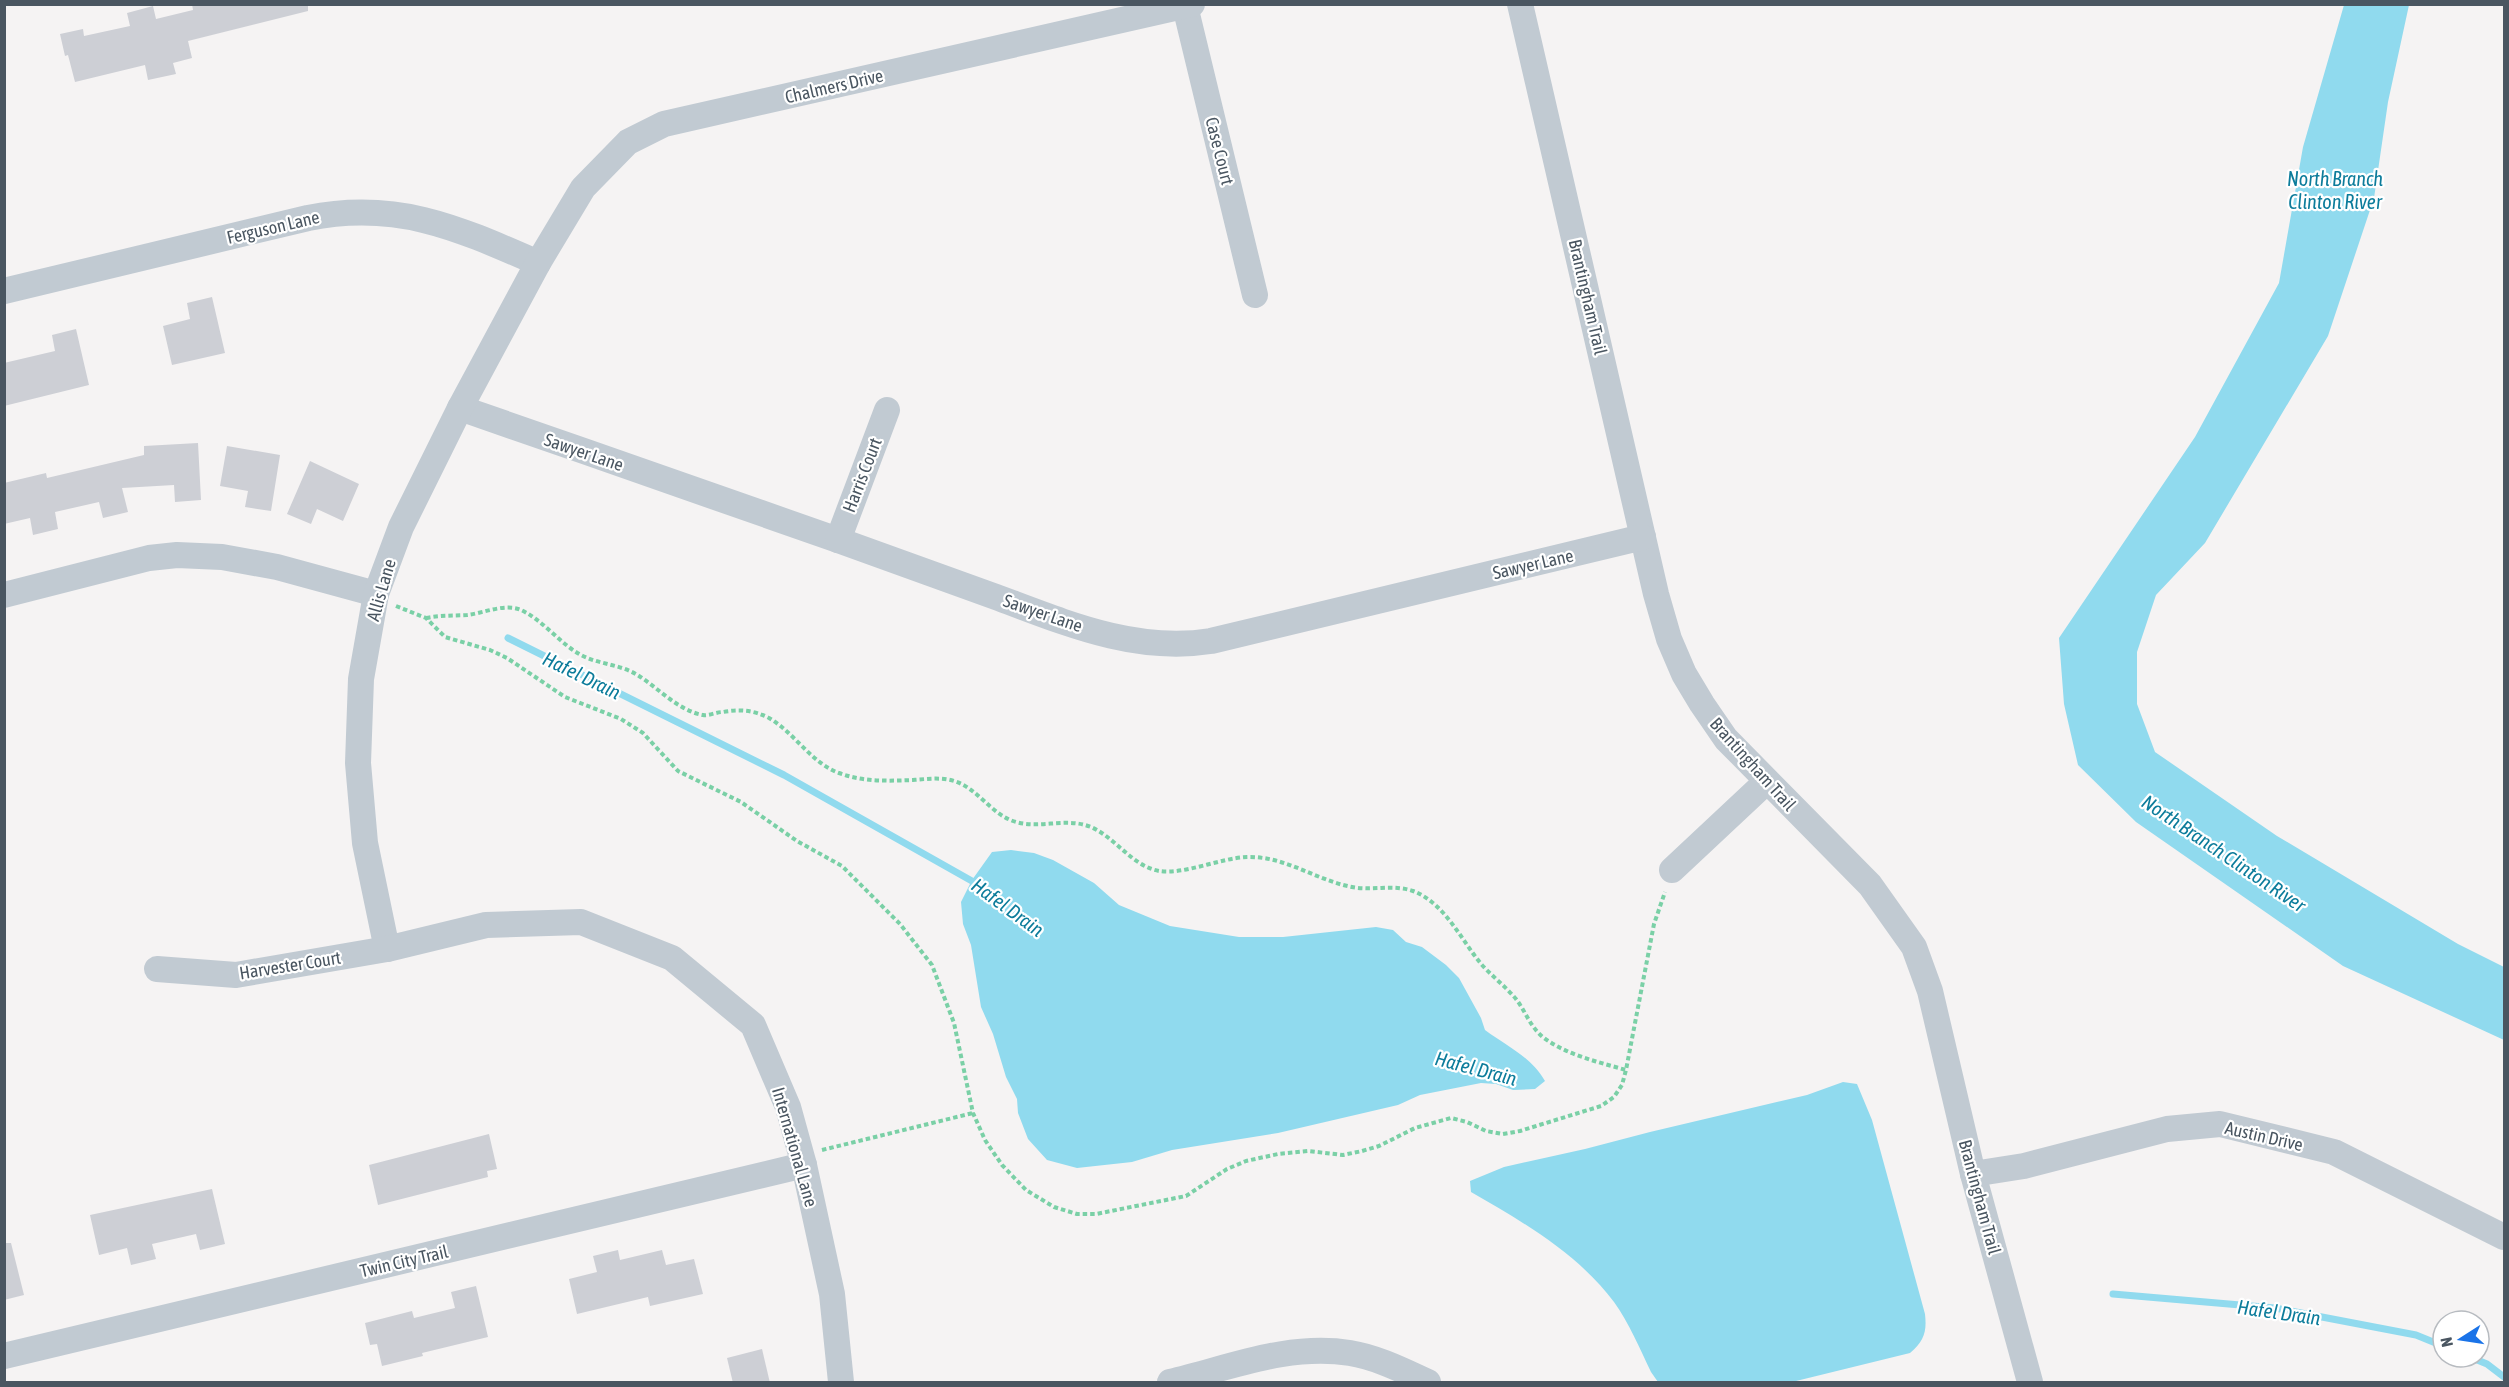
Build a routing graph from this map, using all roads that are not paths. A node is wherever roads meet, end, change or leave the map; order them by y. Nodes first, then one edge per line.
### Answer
1 (1520, 4) edge
2 (1188, 5) edge
3 (538, 263) junction
4 (4, 291) edge
5 (1255, 295) dead end
6 (460, 408) junction
7 (887, 411) dead end
8 (1643, 537) junction
9 (838, 540) junction
10 (4, 595) edge
11 (375, 598) junction
12 (1766, 782) junction
13 (1672, 870) road end
14 (387, 949) junction
15 (157, 969) dead end
16 (802, 1160) junction
17 (1973, 1174) junction
18 (2505, 1237) edge
19 (4, 1356) edge
20 (841, 1383) edge
21 (1170, 1383) edge
22 (1428, 1383) edge
23 (2030, 1383) edge

1 - 8 street, Brantingham Trail
2 - 3 street, Chalmers Drive
2 - 5 street, Case Court
3 - 4 street, Ferguson Lane
3 - 6 street, Allis Lane
6 - 9 street, Sawyer Lane
6 - 11 street, Allis Lane
7 - 9 street, Harris Court
8 - 9 street, Sawyer Lane
8 - 12 street, Brantingham Trail
10 - 11 street
11 - 14 street, Allis Lane
12 - 13 street
12 - 17 street, Brantingham Trail
14 - 15 street, Harvester Court
14 - 16 street, International Lane
16 - 19 street, Twin City Trail
16 - 20 street, International Lane
17 - 18 street, Austin Drive
17 - 23 street, Brantingham Trail
21 - 22 street

